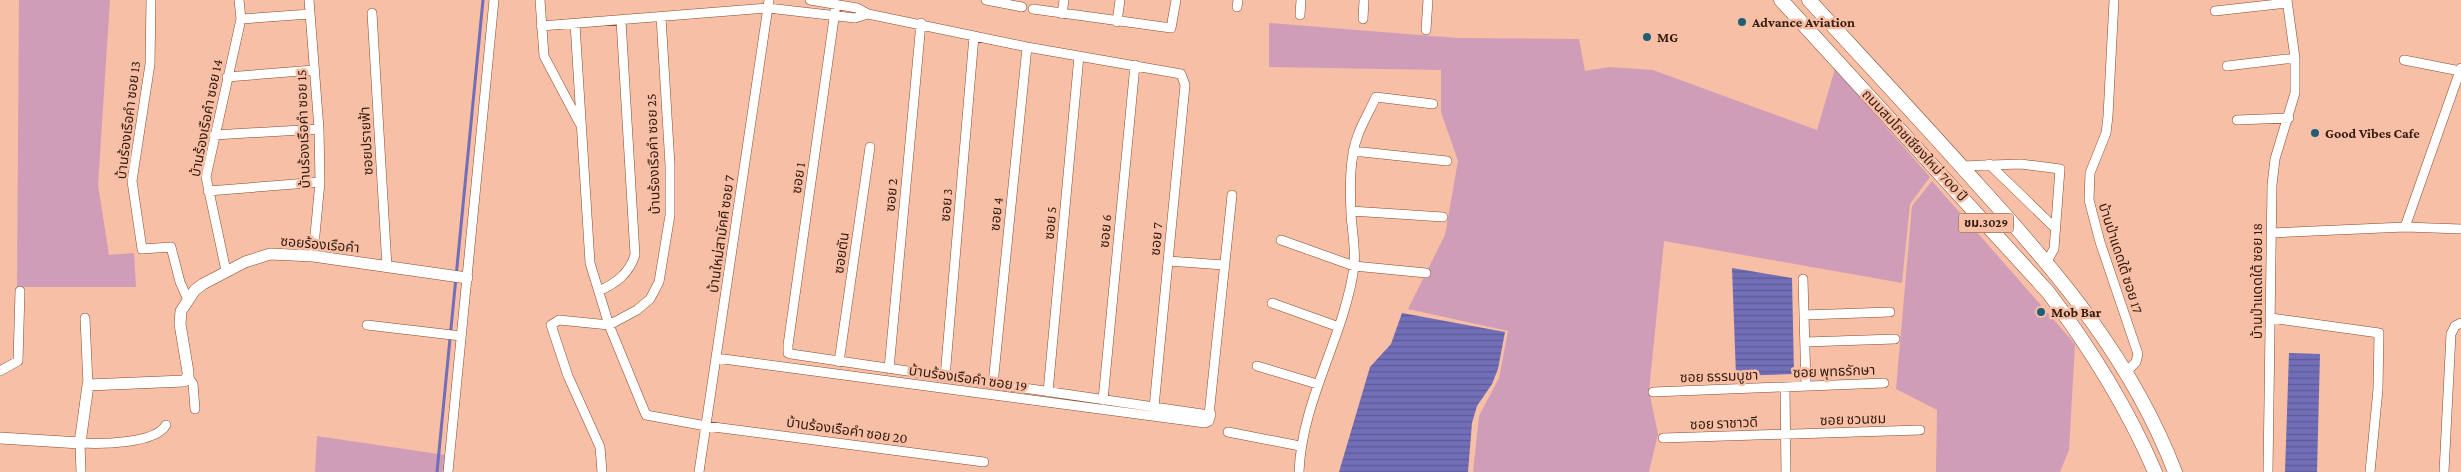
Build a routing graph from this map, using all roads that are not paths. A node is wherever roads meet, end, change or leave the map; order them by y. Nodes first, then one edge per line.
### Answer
1 (151, 0) edge
2 (239, 0) edge
3 (309, 0) edge
4 (494, 0) edge
5 (540, 0) edge
6 (810, 0) edge
7 (986, 0) edge
8 (1064, 0) edge
9 (1120, 0) edge
10 (1176, 0) edge
11 (1301, 0) edge
12 (1364, 0) edge
13 (1428, 0) edge
14 (1781, 0) edge
15 (1809, 0) edge
16 (2114, 0) edge
17 (1003, 2) edge
18 (2287, 2) edge
19 (768, 4) edge
20 (836, 4) junction
21 (1022, 7) dead end
22 (1033, 9) dead end
23 (2215, 11) dead end
24 (372, 13) dead end
25 (310, 14) junction
26 (868, 14) junction
27 (1062, 14) junction
28 (1300, 15) dead end
29 (661, 17) junction
30 (834, 17) junction
31 (240, 19) junction
32 (1363, 19) dead end
33 (621, 20) junction
34 (1117, 22) junction
35 (921, 23) junction
36 (575, 24) junction
37 (541, 26) junction
38 (1426, 30) dead end
39 (974, 36) junction
40 (1026, 47) junction
41 (1079, 56) junction
42 (2295, 58) junction
43 (2404, 60) dead end
44 (1135, 65) junction
45 (2227, 66) dead end
46 (314, 70) junction
47 (2461, 70) edge
48 (227, 77) junction
49 (1433, 104) dead end
50 (2289, 118) junction
51 (2237, 120) dead end
52 (582, 126) junction
53 (319, 129) junction
54 (214, 135) junction
55 (870, 148) dead end
56 (1353, 152) junction
57 (1447, 161) dead end
58 (1989, 164) junction
59 (1961, 166) junction
60 (320, 182) junction
61 (208, 191) junction
62 (1232, 194) dead end
63 (1351, 211) junction
64 (1443, 218) dead end
65 (2405, 226) junction
66 (2056, 228) junction
67 (2461, 229) edge
68 (2271, 233) junction
69 (1281, 240) dead end
70 (313, 256) junction
71 (1168, 261) junction
72 (2047, 261) junction
73 (1224, 265) junction
74 (387, 266) junction
75 (1354, 266) junction
76 (226, 271) junction
77 (1426, 273) dead end
78 (459, 276) junction
79 (1803, 279) dead end
80 (20, 291) dead end
81 (599, 291) junction
82 (188, 300) junction
83 (1272, 303) dead end
84 (1890, 312) dead end
85 (1804, 315) junction
86 (85, 318) dead end
87 (2271, 318) junction
88 (2461, 323) edge
89 (367, 325) dead end
90 (609, 325) junction
91 (1339, 327) junction
92 (455, 335) junction
93 (1895, 340) dead end
94 (1805, 342) junction
95 (716, 358) junction
96 (839, 362) junction
97 (1257, 366) dead end
98 (889, 369) junction
99 (0, 371) edge
100 (2126, 372) junction
101 (188, 376) junction
102 (945, 377) junction
103 (1884, 383) dead end
104 (994, 384) junction
105 (1317, 384) junction
106 (88, 385) junction
107 (1806, 386) junction
108 (1785, 387) junction
109 (1048, 392) junction
110 (1653, 392) dead end
111 (1103, 400) junction
112 (1154, 407) junction
113 (195, 409) dead end
114 (1211, 414) junction
115 (166, 425) dead end
116 (706, 426) junction
117 (1920, 430) dead end
118 (1228, 432) dead end
119 (1786, 435) junction
120 (0, 438) edge
121 (1663, 438) dead end
122 (80, 443) junction
123 (1300, 446) junction
124 (984, 462) dead end
125 (80, 472) edge
126 (448, 472) edge
127 (602, 472) edge
128 (699, 472) edge
129 (1298, 472) edge
130 (1786, 472) edge
131 (2155, 472) edge
132 (2175, 472) edge
133 (2268, 472) edge
134 (2370, 472) edge
135 (2444, 472) edge

1 - 82 street, บ้านร้องเรือคำ ซอย 13
2 - 31 street, บ้านร้องเรือคำ ซอย 14
3 - 25 street, บ้านร้องเรือคำ ซอย 15
4 - 78 street
5 - 37 street
6 - 20 street
7 - 17 street
8 - 27 street
9 - 34 street
10 - 34 street
11 - 28 street
12 - 32 street
13 - 38 street
14 - 131 main road, ถนนสมโภชเชียงใหม่ 700 ปี / ชม.3029
15 - 59 main road, ถนนสมโภชเชียงใหม่ 700 ปี / ชม.3029
16 - 100 street, บ้านป่าแดดใต้ ซอย 17
17 - 21 street
18 - 23 street
18 - 42 street, บ้านป่าแดดใต้ ซอย 18
19 - 29 street
19 - 30 street
19 - 95 street, บ้านใหม่สามัคคี ซอย 7
20 - 26 street
20 - 30 street, ซอย 1
22 - 27 street
24 - 74 street, ซอยปรายฟ้า
25 - 31 street
25 - 46 street, บ้านร้องเรือคำ ซอย 15
26 - 30 street
26 - 35 street
27 - 34 street
29 - 33 street
29 - 90 street, บ้านร้องเรือคำ ซอย 25
30 - 96 street, ซอย 1
31 - 48 street, บ้านร้องเรือคำ ซอย 14
33 - 36 street
33 - 81 street
35 - 39 street
35 - 98 street, ซอย 2
36 - 37 street
36 - 52 street
37 - 52 street
39 - 40 street
39 - 102 street, ซอย 3
40 - 41 street
40 - 104 street, ซอย 4
41 - 44 street
41 - 109 street, ซอย 5
42 - 45 street
42 - 50 street, บ้านป่าแดดใต้ ซอย 18
43 - 47 street
44 - 71 street, ซอย 7
44 - 111 street, ซอย 6
46 - 48 street
46 - 53 street, บ้านร้องเรือคำ ซอย 15
47 - 65 street
48 - 54 street, บ้านร้องเรือคำ ซอย 14
49 - 56 street
50 - 51 street
50 - 68 street, บ้านป่าแดดใต้ ซอย 18
52 - 81 street
53 - 54 street
53 - 60 street, บ้านร้องเรือคำ ซอย 15
54 - 61 street, บ้านร้องเรือคำ ซอย 14
55 - 96 street, ซอยตัน
56 - 57 street
56 - 63 street
58 - 59 street
58 - 66 street
58 - 66 street
59 - 72 main road, ถนนสมโภชเชียงใหม่ 700 ปี / ชม.3029
60 - 61 street
60 - 70 street, บ้านร้องเรือคำ ซอย 15
61 - 76 street, บ้านร้องเรือคำ ซอย 14
62 - 73 street
63 - 64 street
63 - 75 street
65 - 67 street
65 - 68 street
66 - 72 street
68 - 87 street, บ้านป่าแดดใต้ ซอย 18
69 - 75 street
70 - 74 street, ซอยร้องเรือคำ
70 - 76 street, ซอยร้องเรือคำ
71 - 73 street
71 - 112 street, ซอย 7
72 - 100 main road, ถนนสมโภชเชียงใหม่ 700 ปี / ชม.3029
73 - 114 street
74 - 78 street, ซอยร้องเรือคำ
75 - 77 street
75 - 91 street
76 - 82 street, ซอยร้องเรือคำ
78 - 92 street
79 - 85 street
80 - 99 street
81 - 90 street
82 - 101 street, ซอยร้องเรือคำ
83 - 91 street
84 - 85 street
85 - 94 street
86 - 106 street
87 - 133 street, บ้านป่าแดดใต้ ซอย 18
87 - 134 street
88 - 135 street
89 - 92 street
90 - 116 street, บ้านร้องเรือคำ ซอย 20
90 - 127 street
91 - 105 street
92 - 126 street
93 - 94 street
94 - 107 street
95 - 114 street, บ้านร้องเรือคำ ซอย 19
95 - 116 street, บ้านใหม่สามัคคี ซอย 7
96 - 98 street
97 - 105 street
98 - 102 street
100 - 132 main road, ถนนสมโภชเชียงใหม่ 700 ปี / ชม.3029
101 - 106 street
101 - 113 street
102 - 104 street
103 - 107 street, ซอย พุทธรักษา
104 - 109 street
105 - 123 street
106 - 122 street
107 - 108 street, ซอย พุทธรักษา
108 - 110 street, ซอย ธรรมบูชา
108 - 119 street
109 - 111 street
111 - 112 street
112 - 114 street
115 - 122 street
116 - 124 street, บ้านร้องเรือคำ ซอย 20
116 - 128 street, บ้านใหม่สามัคคี ซอย 7
117 - 119 street, ซอย ชวนชม
118 - 123 street
119 - 121 street, ซอย ราชาวดี
119 - 130 street
120 - 122 street
122 - 125 street
123 - 129 street

